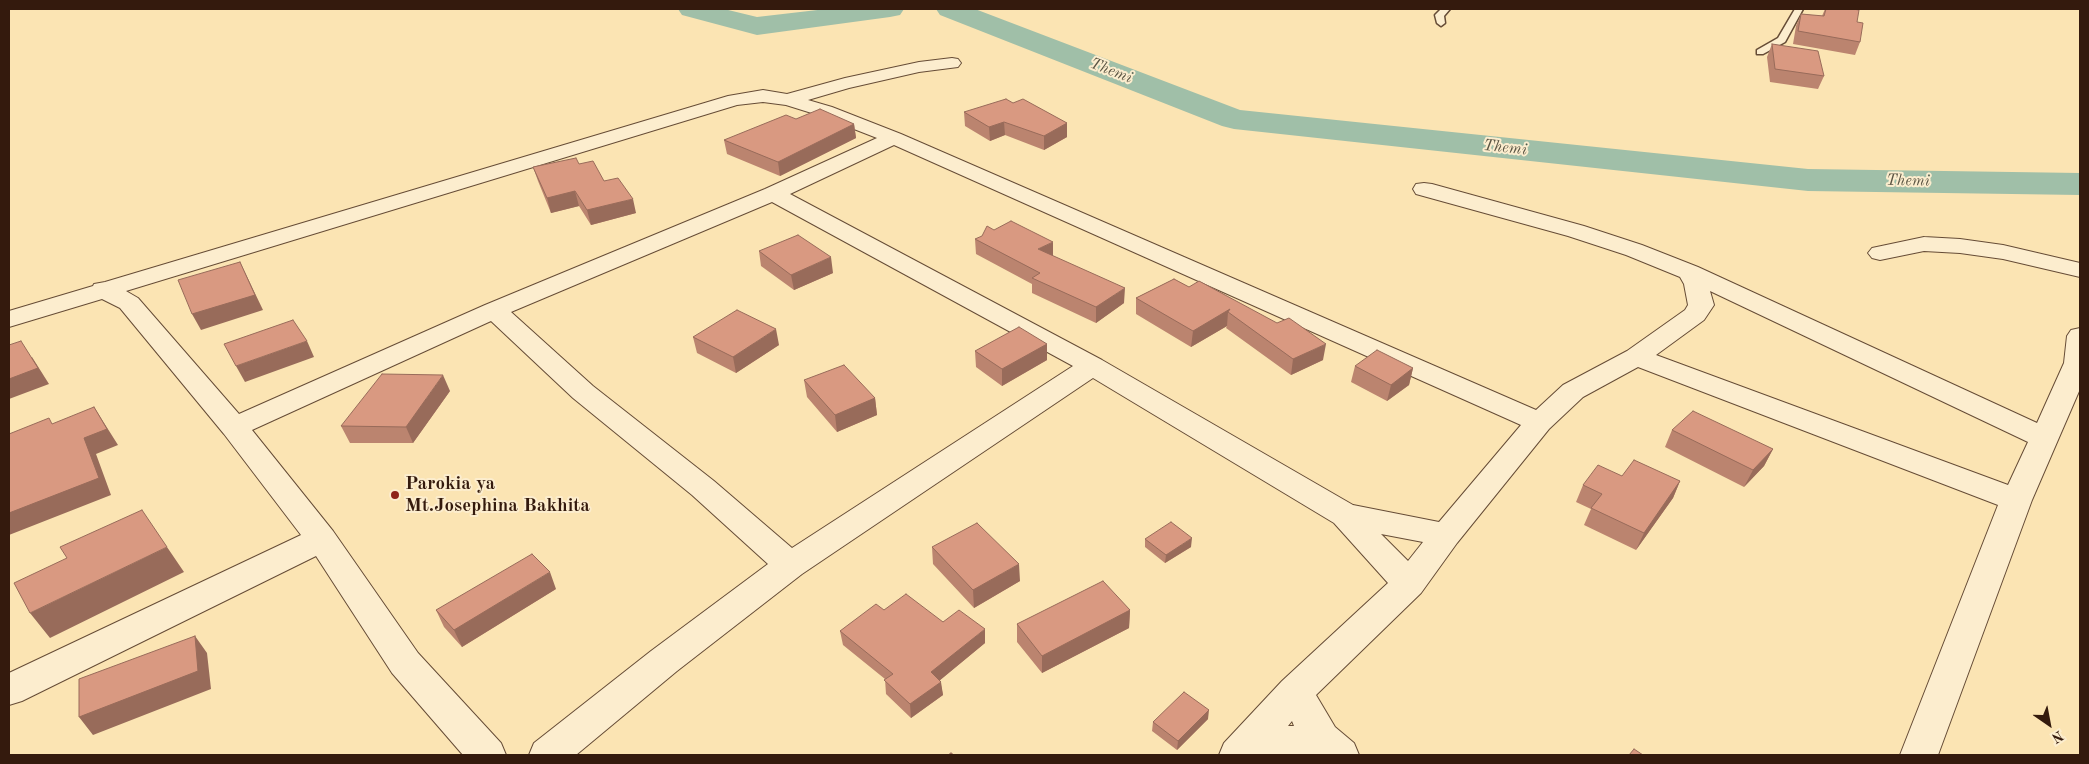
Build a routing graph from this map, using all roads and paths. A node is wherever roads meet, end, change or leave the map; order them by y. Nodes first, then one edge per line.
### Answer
1 (1446, 9) edge
2 (1799, 9) edge
3 (1441, 23) dead end
4 (1760, 52) dead end
5 (952, 63) dead end
6 (788, 100) junction
7 (894, 138) junction
8 (1424, 189) dead end
9 (773, 194) junction
10 (1880, 253) dead end
11 (2080, 270) edge
12 (1689, 272) junction
13 (104, 289) junction
14 (1753, 302) junction
15 (1701, 305) junction
16 (494, 310) junction
17 (9, 319) edge
18 (2080, 336) edge
19 (1636, 357) junction
20 (1092, 366) junction
21 (1539, 422) junction
22 (234, 427) junction
23 (2044, 438) junction
24 (2016, 500) junction
25 (1345, 515) junction
26 (1446, 535) junction
27 (322, 539) junction
28 (790, 565) junction
29 (1409, 584) junction
30 (9, 690) edge
31 (1295, 692) junction
32 (1331, 747) edge
33 (1241, 752) edge
34 (487, 755) edge
35 (548, 755) edge
36 (1919, 755) edge

1 - 3 lane
2 - 4 lane
5 - 6 street
6 - 7 street
6 - 13 street
7 - 9 street
7 - 21 street
8 - 12 street
9 - 16 street
9 - 20 street
10 - 11 street
12 - 14 street
12 - 15 street
13 - 17 street
13 - 22 street
14 - 15 street
14 - 23 street
15 - 19 street
16 - 22 street
16 - 28 street
18 - 23 street
19 - 21 street
19 - 24 street
20 - 25 street
20 - 28 street
21 - 26 street
22 - 27 street
23 - 24 street
24 - 36 street
25 - 26 street
25 - 29 street
26 - 29 street
27 - 30 street
27 - 34 street
28 - 35 street
29 - 31 street
31 - 32 street
31 - 33 street
32 - 33 street

